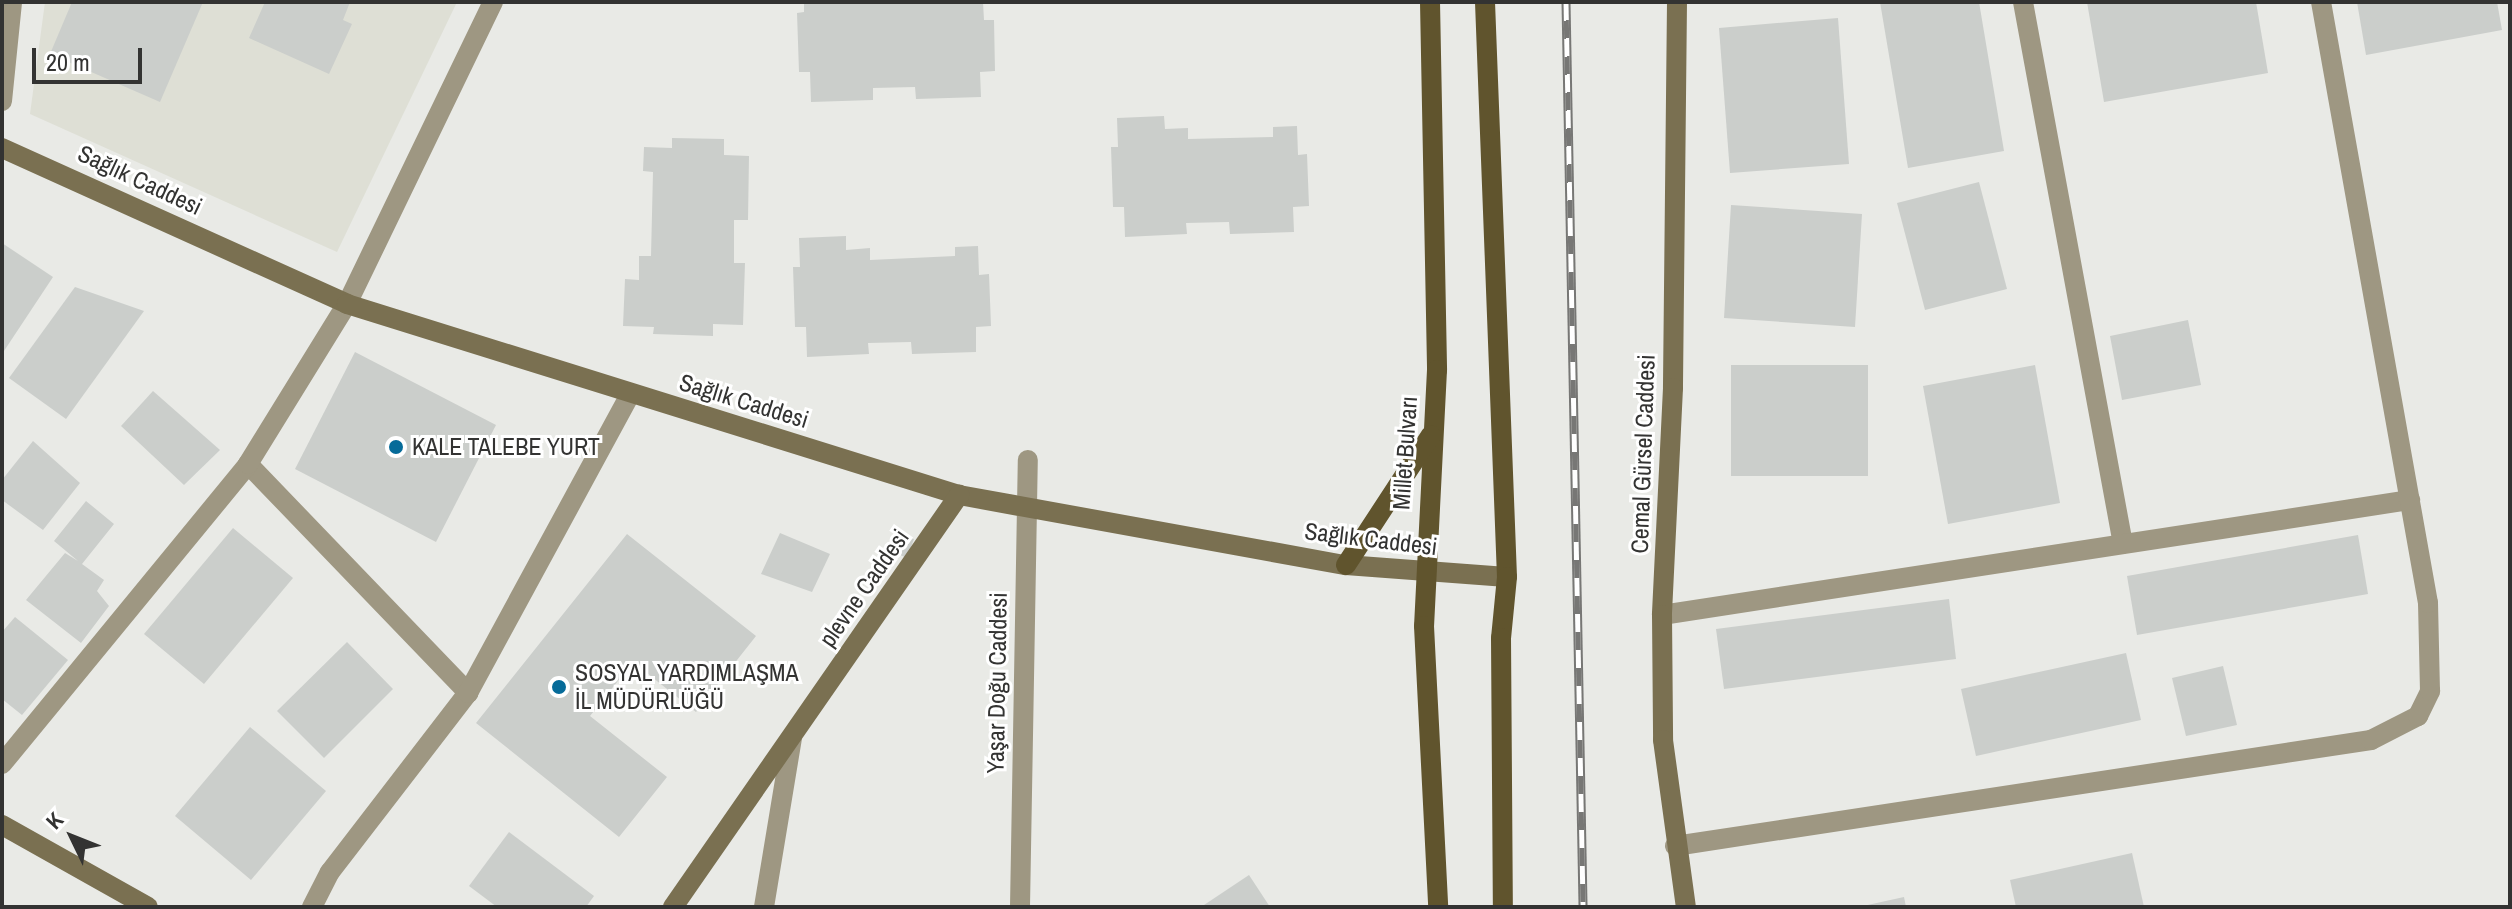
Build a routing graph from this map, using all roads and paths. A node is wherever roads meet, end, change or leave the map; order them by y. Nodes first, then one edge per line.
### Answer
1 (12, 2) edge
2 (493, 2) edge
3 (1430, 2) edge
4 (1485, 2) edge
5 (1677, 2) edge
6 (2023, 2) edge
7 (2321, 2) edge
8 (2, 101) edge
9 (2, 148) edge
10 (347, 304) junction
11 (631, 393) junction
12 (1435, 428) junction
13 (1028, 460) dead end
14 (248, 464) junction
15 (959, 495) junction
16 (2410, 500) junction
17 (1027, 509) junction
18 (2123, 544) junction
19 (1346, 565) junction
20 (1424, 572) junction
21 (1507, 577) junction
22 (1662, 615) junction
23 (468, 693) junction
24 (792, 738) junction
25 (2, 764) edge
26 (2, 825) edge
27 (1675, 846) junction
28 (147, 907) edge
29 (312, 907) edge
30 (673, 907) edge
31 (764, 907) edge
32 (1020, 907) edge
33 (1438, 907) edge
34 (1503, 907) edge
35 (1686, 907) edge

1 - 8 street
2 - 10 street
3 - 12 main road, Millet Bulvarı
4 - 21 main road
5 - 22 street, Cemal Gürsel Caddesi
6 - 18 street
7 - 16 street
9 - 10 street, Sağlık Caddesi
10 - 11 street, Sağlık Caddesi
10 - 14 street
11 - 15 street, Sağlık Caddesi
11 - 23 street
12 - 19 main road
12 - 20 main road, Millet Bulvarı
13 - 17 street, Yaşar Doğu Caddesi
14 - 23 street
14 - 25 street
15 - 17 street, Sağlık Caddesi
15 - 24 street, plevne Caddesi
16 - 18 street
16 - 27 street
17 - 19 street, Sağlık Caddesi
17 - 32 street, Yaşar Doğu Caddesi
18 - 22 street
19 - 20 street, Sağlık Caddesi
20 - 21 street, Sağlık Caddesi
20 - 33 main road, Millet Bulvarı
21 - 34 main road
22 - 27 street, Cemal Gürsel Caddesi
23 - 29 street
24 - 30 street, plevne Caddesi
24 - 31 street
26 - 28 street
27 - 35 street, Cemal Gürsel Caddesi

